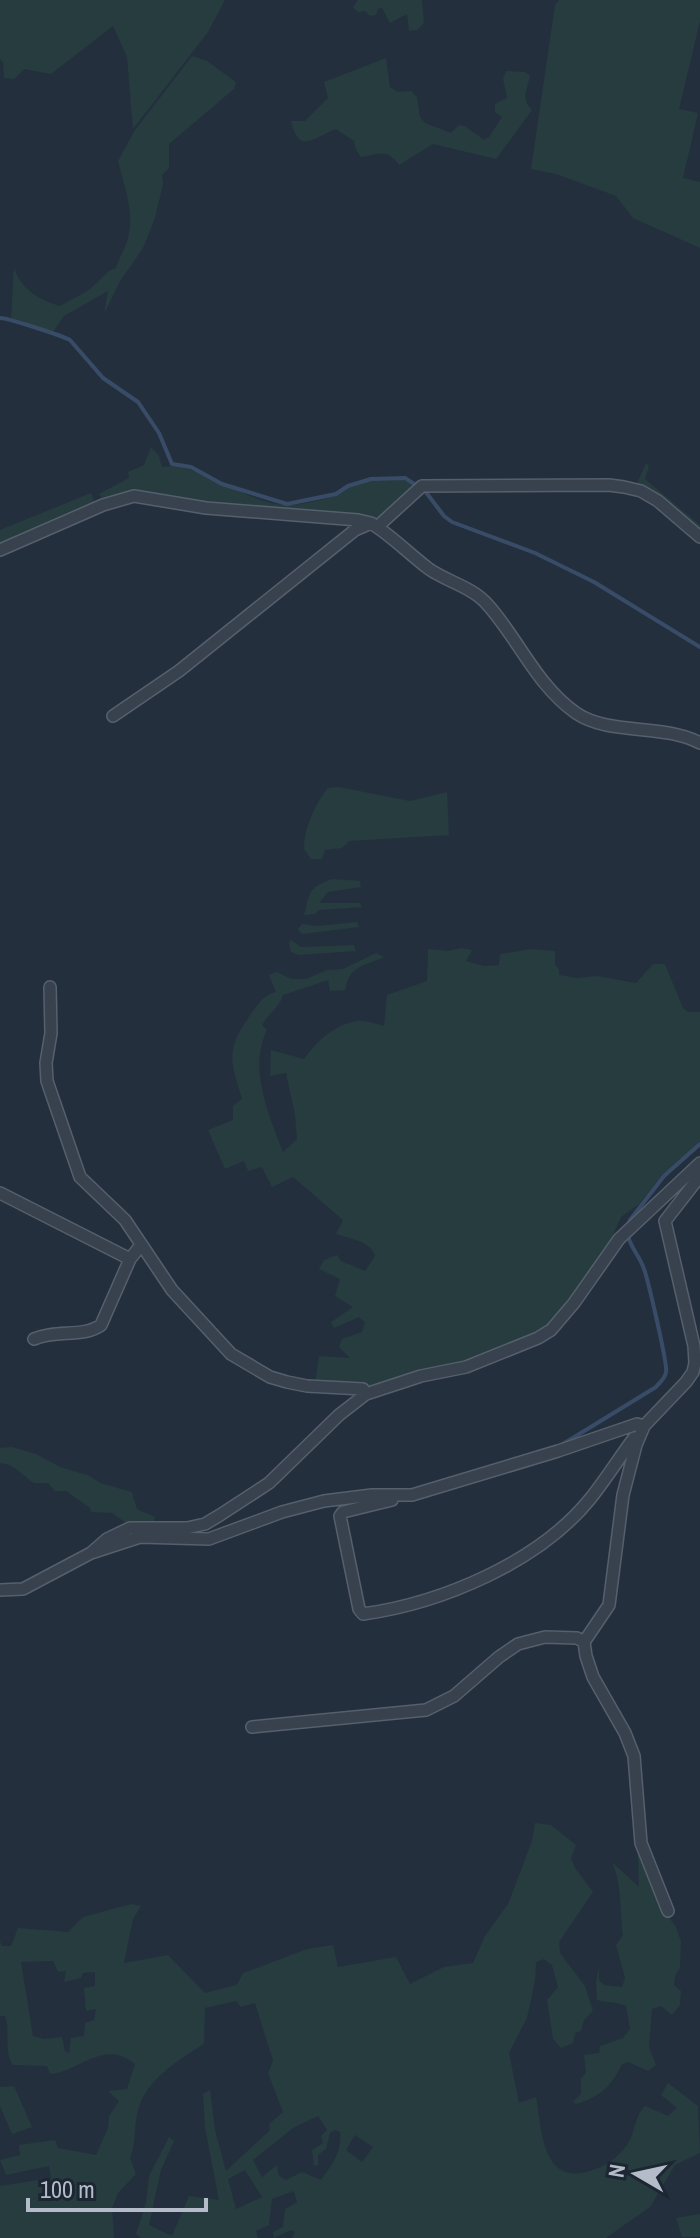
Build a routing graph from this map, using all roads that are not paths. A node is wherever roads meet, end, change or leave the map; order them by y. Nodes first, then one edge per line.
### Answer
1 (374, 525) junction
2 (700, 537) edge
3 (0, 550) edge
4 (113, 716) dead end
5 (700, 743) edge
6 (50, 987) dead end
7 (700, 1163) edge
8 (700, 1176) edge
9 (0, 1193) edge
10 (141, 1245) junction
11 (130, 1259) junction
12 (34, 1339) dead end
13 (366, 1394) junction
14 (644, 1426) junction
15 (412, 1495) junction
16 (91, 1553) junction
17 (0, 1590) edge
18 (584, 1642) junction
19 (252, 1727) dead end
20 (668, 1911) dead end

1 - 2 street
1 - 3 street
1 - 4 street
1 - 5 street
6 - 10 street
7 - 13 street
8 - 14 street
9 - 11 street
10 - 11 street
10 - 13 street
11 - 12 street
13 - 16 street
14 - 15 street
14 - 15 street
14 - 18 street
15 - 16 street
16 - 17 street
18 - 19 street
18 - 20 street

